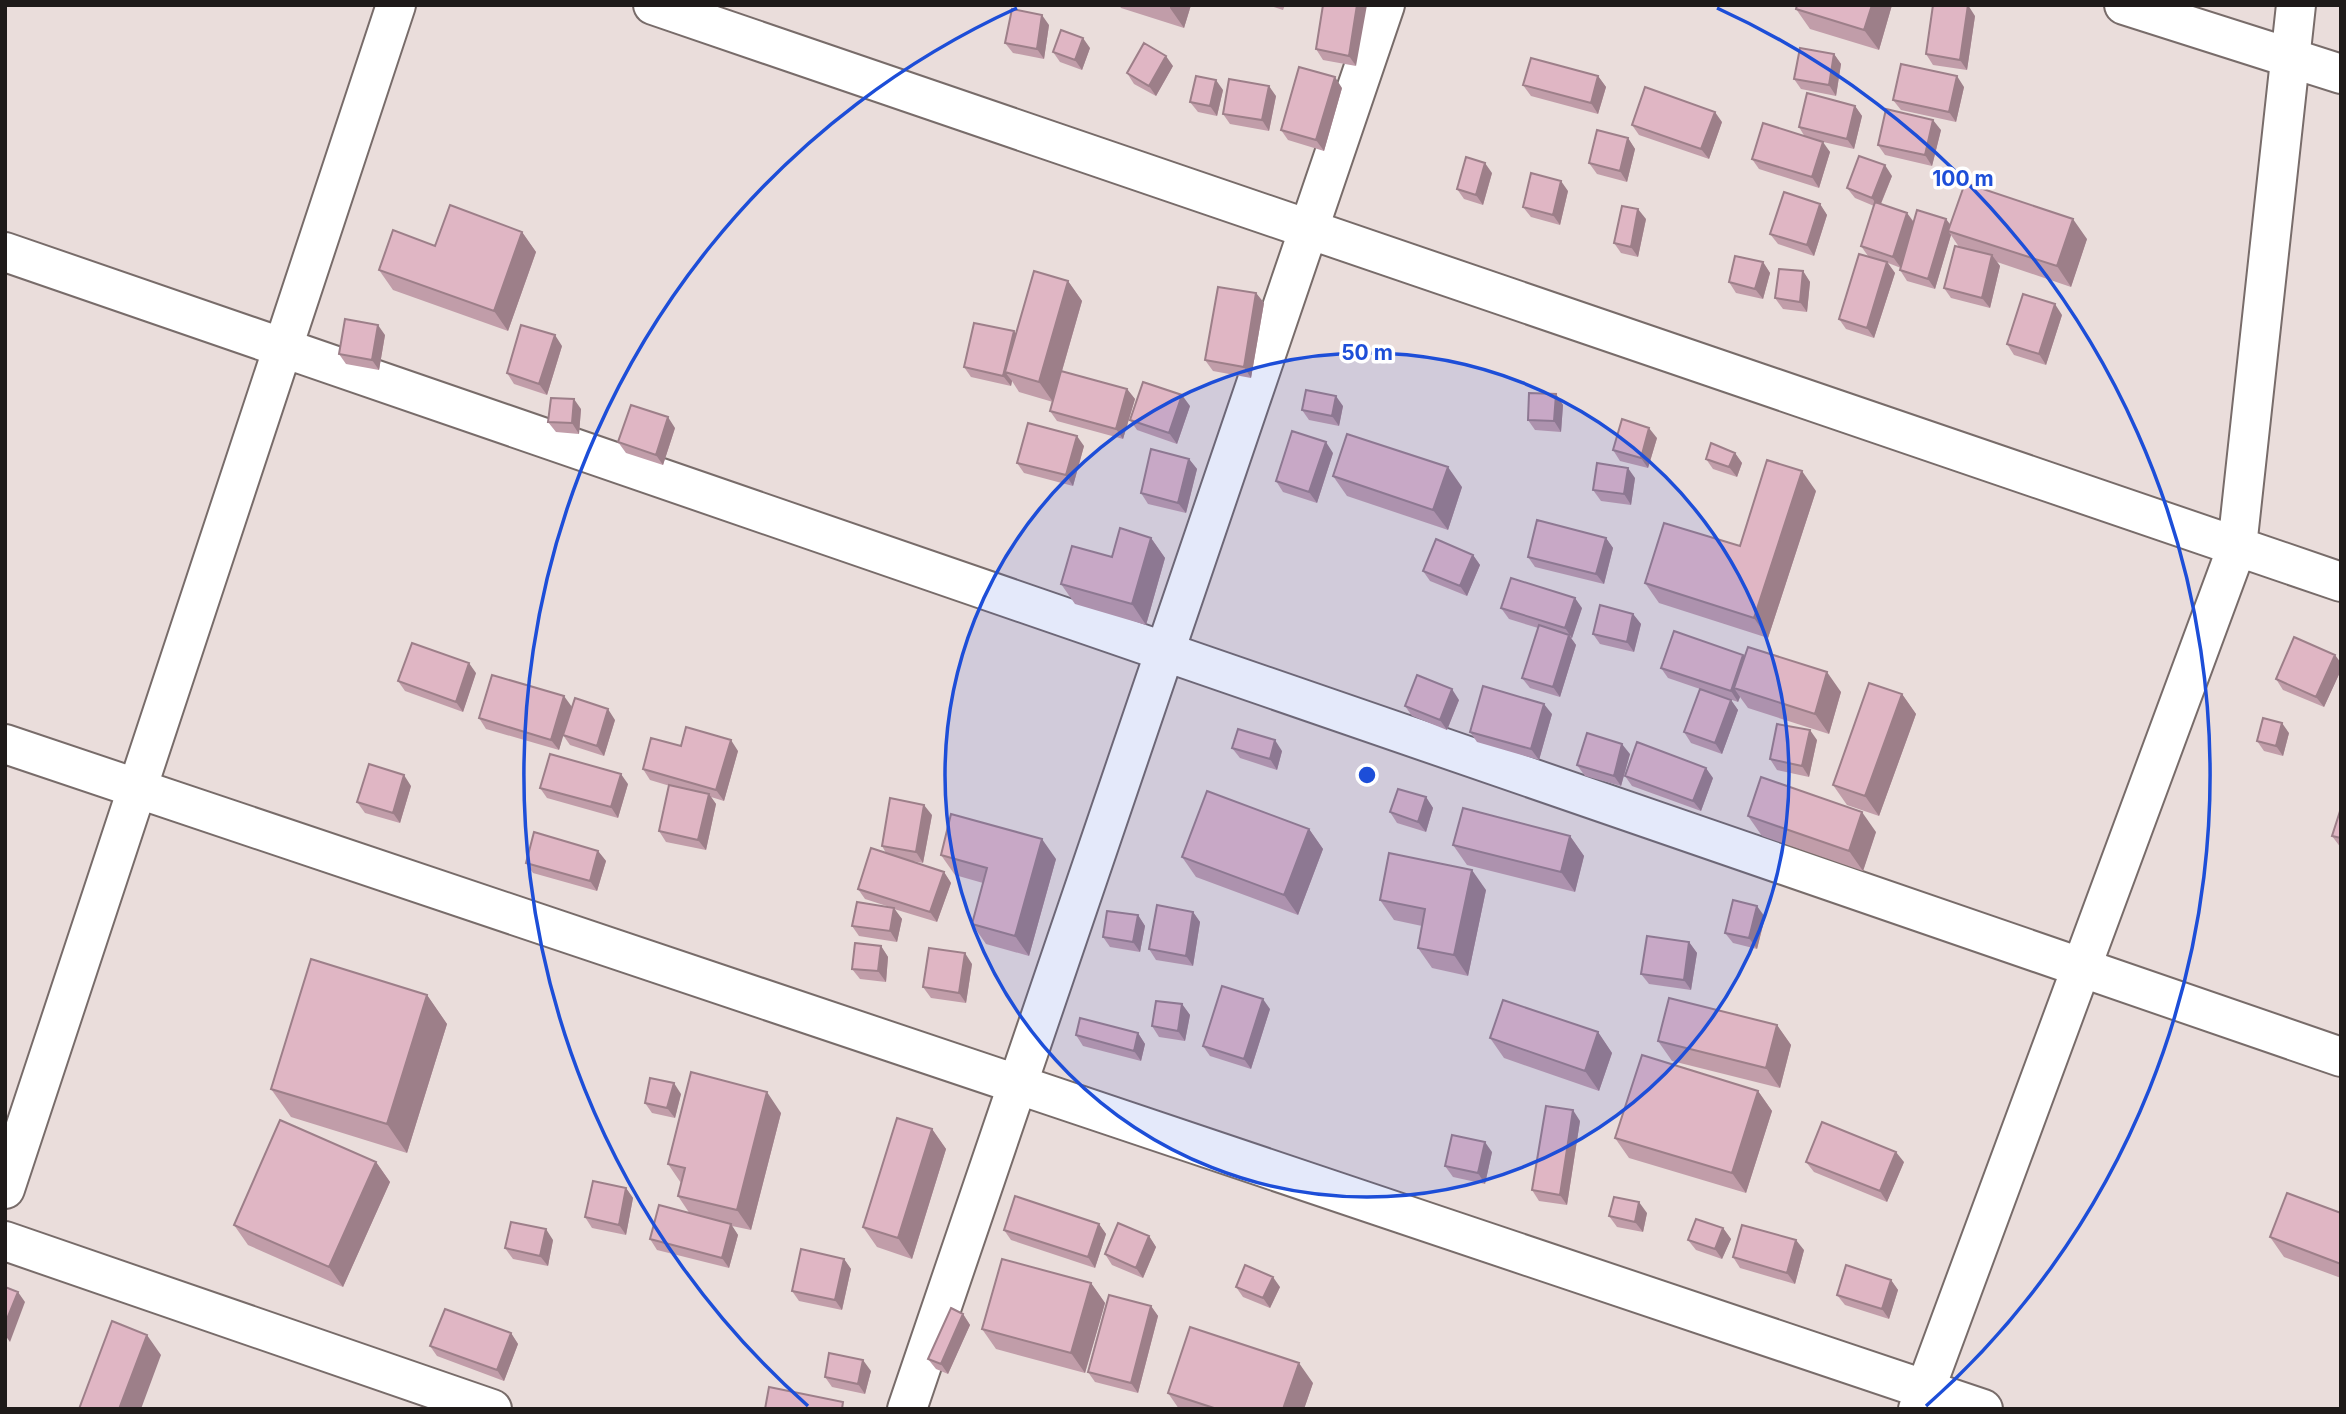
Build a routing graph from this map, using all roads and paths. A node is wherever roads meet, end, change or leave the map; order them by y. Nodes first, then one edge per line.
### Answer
1 (396, 5) edge
2 (653, 5) edge
3 (1385, 5) edge
4 (2124, 5) edge
5 (2296, 5) edge
6 (2291, 56) junction
7 (2341, 74) edge
8 (1310, 230) junction
9 (5, 252) edge
10 (283, 348) junction
11 (2237, 547) junction
12 (2341, 582) edge
13 (1166, 652) junction
14 (5, 744) edge
15 (138, 789) junction
16 (2080, 968) junction
17 (2341, 1057) edge
18 (1018, 1085) junction
19 (5, 1189) edge
20 (5, 1241) edge
21 (1922, 1399) edge
22 (492, 1409) edge
23 (907, 1409) edge
24 (1983, 1409) edge

1 - 10 street
2 - 8 street
3 - 8 street
4 - 6 street
5 - 6 street
6 - 7 street
6 - 11 street
8 - 11 street
8 - 13 street
9 - 10 street
10 - 13 street
10 - 15 street
11 - 12 street
11 - 16 street
13 - 16 street
13 - 18 street
14 - 15 street
15 - 18 street
15 - 19 street
16 - 17 street
16 - 21 street
18 - 21 street
18 - 23 street
20 - 22 street
21 - 24 street

